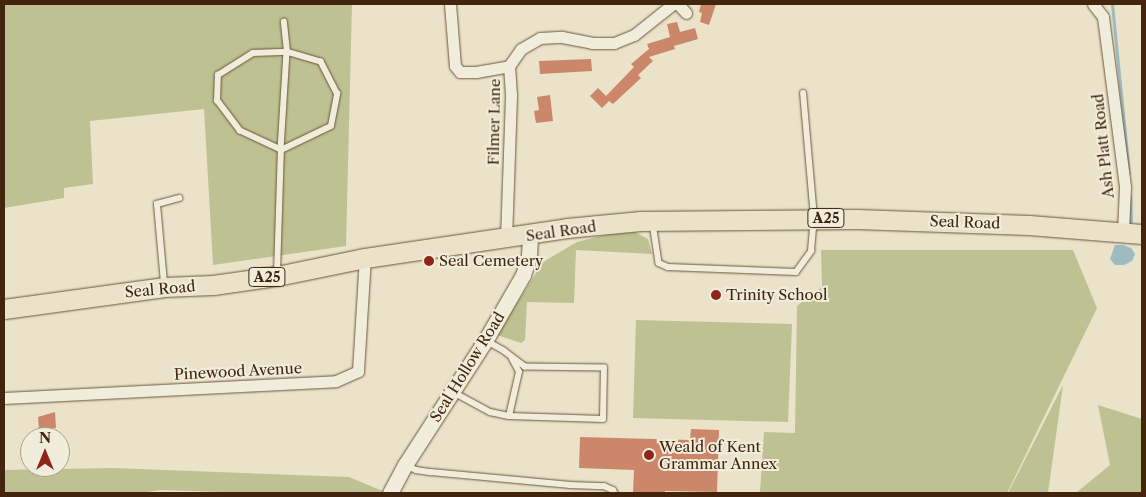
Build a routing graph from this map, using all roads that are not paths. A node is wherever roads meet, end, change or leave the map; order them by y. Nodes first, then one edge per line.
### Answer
1 (450, 4) edge
2 (673, 4) edge
3 (1090, 4) edge
4 (284, 22) dead end
5 (287, 52) junction
6 (509, 66) junction
7 (803, 93) dead end
8 (281, 150) junction
9 (179, 198) dead end
10 (814, 218) junction
11 (653, 221) junction
12 (1123, 231) junction
13 (1142, 234) edge
14 (530, 235) junction
15 (506, 238) junction
16 (365, 258) junction
17 (277, 276) junction
18 (164, 287) junction
19 (4, 309) edge
20 (485, 341) junction
21 (511, 357) junction
22 (452, 391) junction
23 (4, 398) edge
24 (509, 416) junction
25 (406, 465) junction
26 (390, 493) edge
27 (614, 493) edge

1 - 6 street, Filmer Lane
2 - 6 street
3 - 12 street, Ash Platt Road
4 - 5 lane
5 - 8 lane
5 - 8 lane
5 - 8 lane
6 - 15 street, Filmer Lane
7 - 10 lane
8 - 17 lane
9 - 18 lane
10 - 11 highway, Seal Road / A25
10 - 11 lane
10 - 12 highway, Seal Road / A25
11 - 14 highway, Seal Road / A25
12 - 13 highway, A25
14 - 15 highway, Seal Road / A25
14 - 20 main road, Seal Hollow Road
15 - 16 highway, Seal Road / A25
16 - 17 highway, Seal Road / A25
16 - 23 street, Pinewood Avenue
17 - 18 highway, Seal Road / A25
18 - 19 highway, Seal Road / A25
20 - 21 lane
20 - 22 main road, Seal Hollow Road
21 - 24 lane
21 - 24 lane
22 - 24 lane
22 - 25 main road, Seal Hollow Road
25 - 26 main road, Seal Hollow Road
25 - 27 lane

